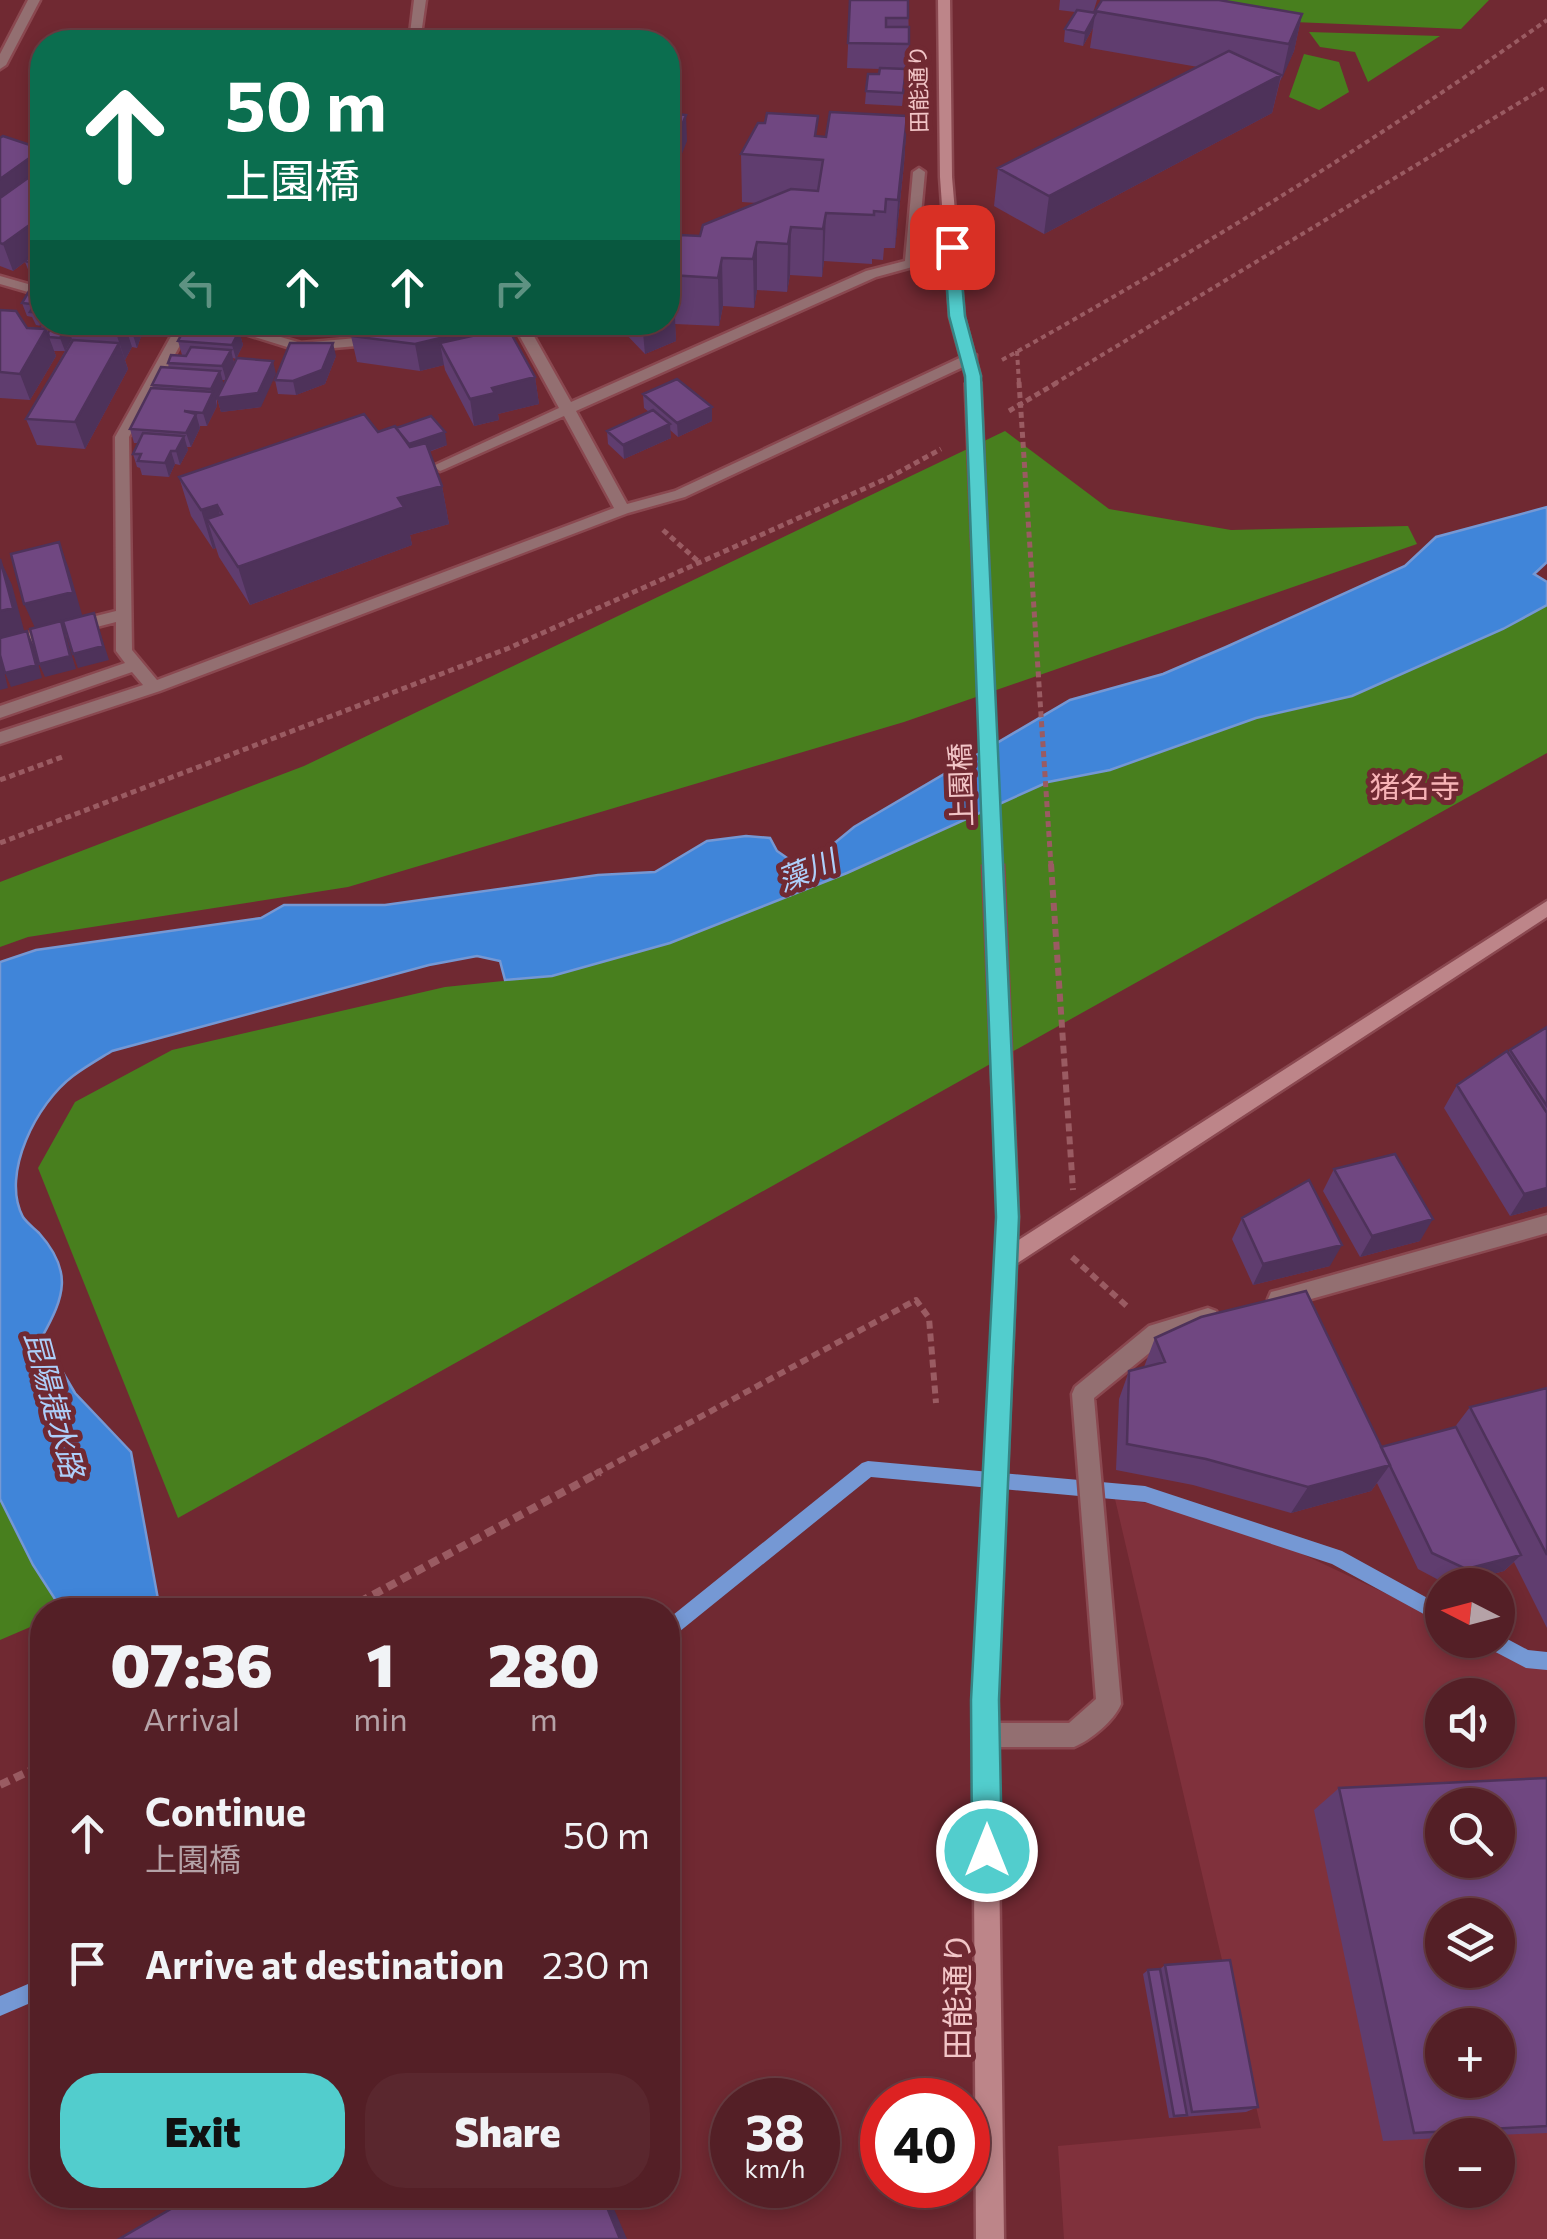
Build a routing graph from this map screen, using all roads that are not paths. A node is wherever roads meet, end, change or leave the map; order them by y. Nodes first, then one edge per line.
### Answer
1 (34, 0) edge
2 (420, 0) edge
3 (944, 0) edge
4 (416, 30) edge
5 (0, 65) edge
6 (919, 172) dead end
7 (946, 177) joint
8 (0, 280) edge
9 (30, 289) edge
10 (179, 335) edge
11 (259, 335) edge
12 (526, 335) edge
13 (396, 338) edge
14 (972, 367) junction
15 (566, 411) junction
16 (440, 466) dead end
17 (623, 510) junction
18 (122, 615) junction
19 (0, 646) edge
20 (133, 666) junction
21 (154, 687) junction
22 (0, 712) edge
23 (0, 738) edge
24 (1547, 908) edge
25 (1547, 1224) edge
26 (1005, 1260) junction
27 (996, 1392) joint
28 (986, 1735) junction
29 (990, 2239) edge

1 - 5 street
2 - 4 street
3 - 7 street, 田能通り
6 - 15 street
7 - 14 street, 上園橋
8 - 9 street
10 - 18 street
11 - 13 street
12 - 15 street
14 - 17 street
14 - 26 street, 上園橋, bridge
15 - 16 street
15 - 17 street
17 - 21 street
18 - 19 street
18 - 20 street
20 - 21 street
20 - 22 street
21 - 23 street
24 - 26 street
25 - 28 street
26 - 27 street, 上園橋
27 - 28 street, 田能通り
28 - 29 street, 田能通り

